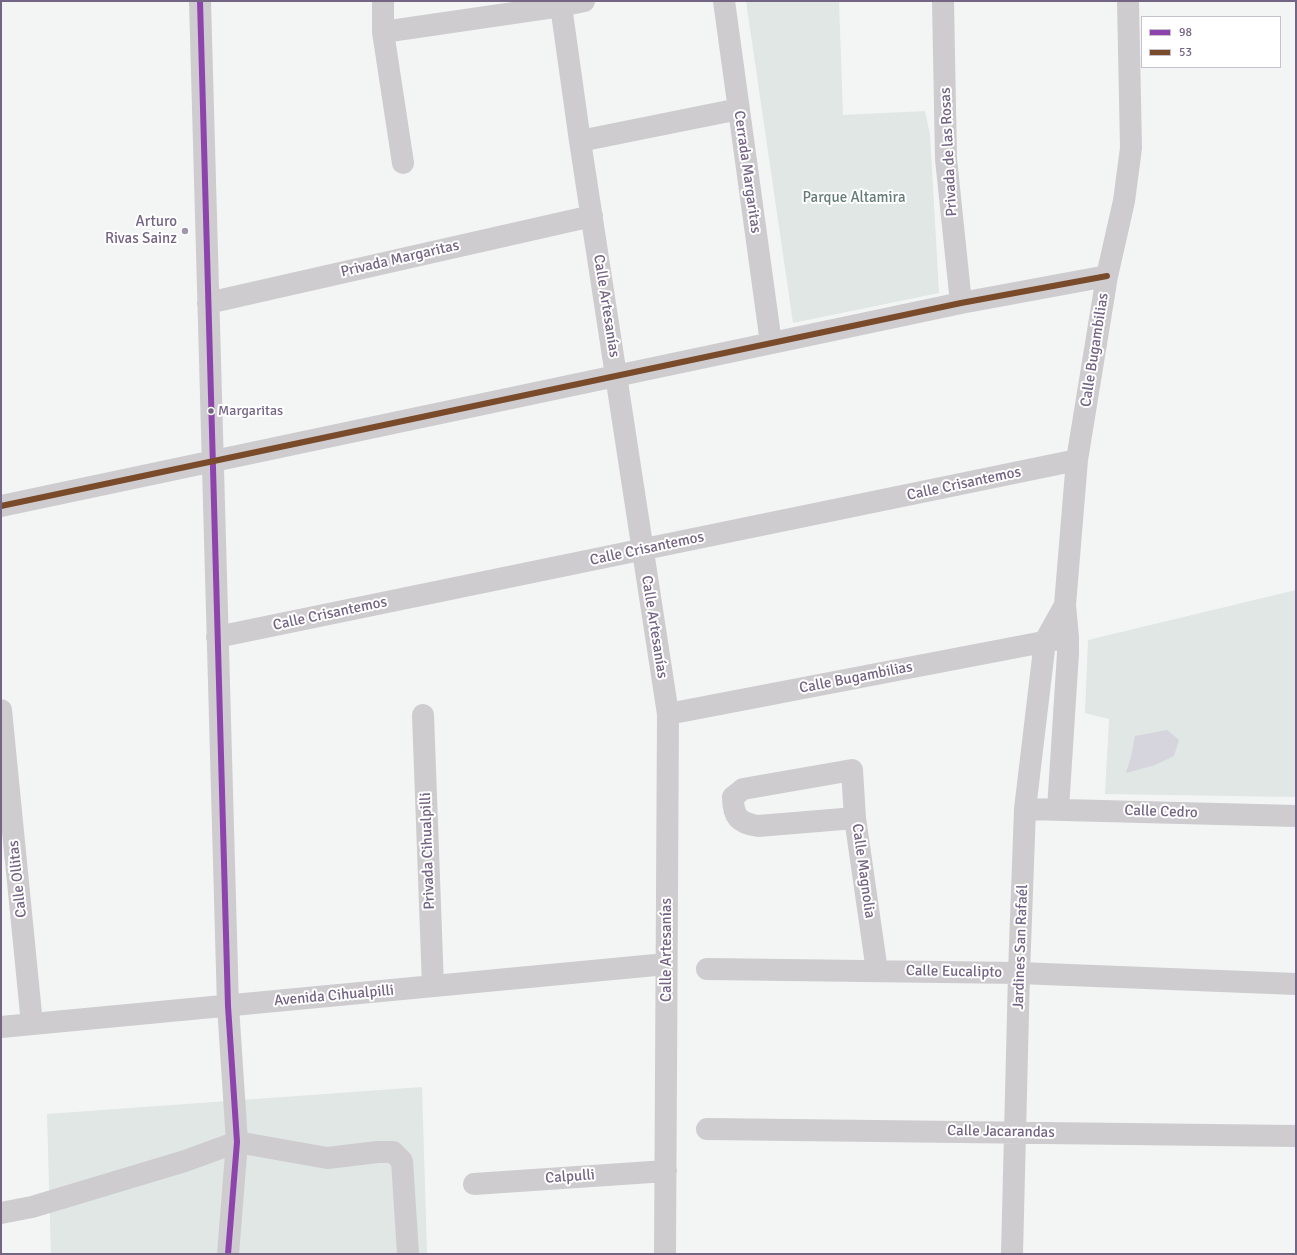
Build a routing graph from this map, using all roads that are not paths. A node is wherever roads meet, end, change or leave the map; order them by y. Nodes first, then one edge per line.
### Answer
1 (200, 1) edge
2 (383, 1) edge
3 (584, 1) edge
4 (724, 1) edge
5 (943, 1) edge
6 (1128, 1) edge
7 (561, 6) junction
8 (383, 32) junction
9 (739, 109) junction
10 (580, 141) junction
11 (403, 162) dead end
12 (592, 216) junction
13 (1107, 276) junction
14 (208, 303) junction
15 (961, 303) junction
16 (771, 343) junction
17 (616, 376) junction
18 (1076, 460) junction
19 (212, 461) junction
20 (1, 506) edge
21 (643, 550) junction
22 (1065, 605) junction
23 (217, 637) junction
24 (1068, 637) junction
25 (1045, 641) junction
26 (1, 710) edge
27 (668, 714) junction
28 (423, 715) dead end
29 (1026, 809) junction
30 (1058, 809) junction
31 (1296, 816) edge
32 (855, 818) junction
33 (666, 964) junction
34 (707, 969) dead end
35 (877, 971) junction
36 (1019, 973) junction
37 (1296, 984) edge
38 (433, 986) junction
39 (228, 1006) junction
40 (32, 1024) junction
41 (1, 1027) edge
42 (707, 1129) dead end
43 (1015, 1132) junction
44 (1296, 1136) edge
45 (238, 1142) junction
46 (666, 1171) junction
47 (474, 1184) dead end
48 (1, 1214) edge
49 (228, 1254) edge
50 (408, 1254) edge
51 (666, 1254) edge
52 (1012, 1254) edge

1 - 14 street
2 - 8 street
3 - 7 street
4 - 9 street, Cerrada Margaritas
5 - 15 street, Privada de las Rosas
6 - 13 street, Calle Bugambilias
7 - 8 street
7 - 10 street, Calle Artesanías
8 - 11 street
9 - 10 street
9 - 16 street, Cerrada Margaritas
10 - 12 street, Calle Artesanías
12 - 14 street, Privada Margaritas
12 - 17 street, Calle Artesanías
13 - 15 street
13 - 18 street, Calle Bugambilias
14 - 19 street
15 - 16 street
16 - 17 street
17 - 19 street
17 - 21 street, Calle Artesanías
18 - 21 street, Calle Crisantemos
18 - 22 street, Calle Bugambilias
19 - 20 street
19 - 23 street
21 - 23 street, Calle Crisantemos
21 - 27 street, Calle Artesanías
22 - 24 street, Calle Bugambilias
22 - 25 street, Calle Bugambilias
23 - 39 street
24 - 25 street, Calle Bugambilias
24 - 30 street
25 - 27 street, Calle Bugambilias
25 - 29 street, Jardines San Rafaél
26 - 40 street, Calle Ollitas
27 - 33 street, Calle Artesanías
28 - 38 street, Privada Cihualpilli
29 - 30 street, Calle Cedro
29 - 36 street, Jardines San Rafaél
30 - 31 street, Calle Cedro
32 - 32 street, Calle Magnolia
32 - 35 street, Calle Magnolia
33 - 38 street, Avenida Cihualpilli
33 - 46 street, Calle Artesanías
34 - 35 street, Calle Eucalipto
35 - 36 street, Calle Eucalipto
36 - 37 street, Calle Eucalipto
36 - 43 street, Jardines San Rafaél
38 - 39 street, Avenida Cihualpilli
39 - 40 street, Avenida Cihualpilli
39 - 45 street
40 - 41 street, Avenida Cihualpilli
42 - 43 street, Calle Jacarandas
43 - 44 street, Calle Jacarandas
43 - 52 street, Jardines San Rafaél
45 - 48 street
45 - 49 street
45 - 50 street
46 - 47 street, Calpulli
46 - 51 street, Calle Artesanías

